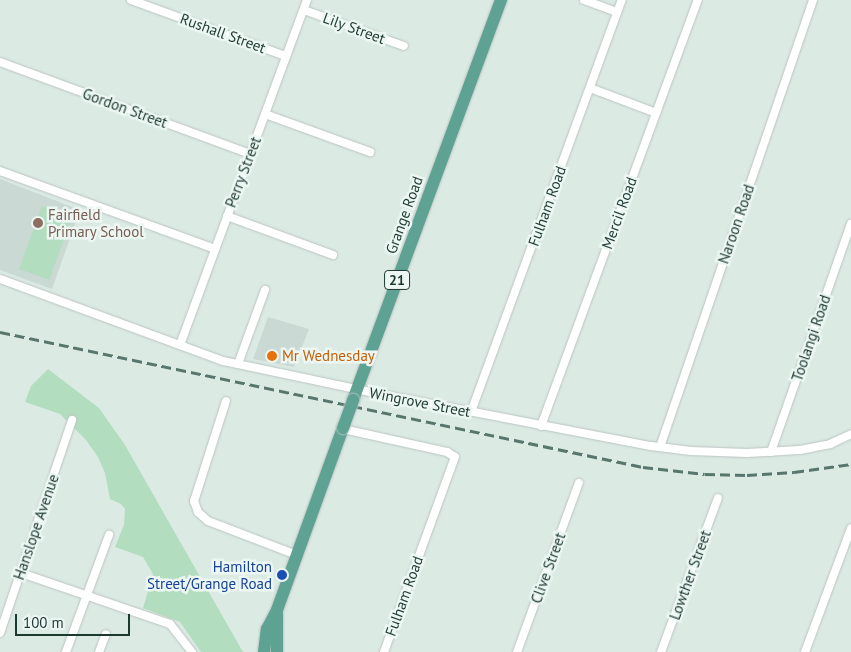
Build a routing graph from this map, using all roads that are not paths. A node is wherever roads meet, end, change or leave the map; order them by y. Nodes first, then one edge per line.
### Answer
1 (131, 0) edge
2 (308, 0) edge
3 (501, 0) edge
4 (584, 0) edge
5 (622, 0) edge
6 (698, 0) edge
7 (813, 0) edge
8 (304, 10) junction
9 (617, 12) junction
10 (404, 46) dead end
11 (286, 56) junction
12 (0, 62) edge
13 (590, 88) junction
14 (656, 113) junction
15 (265, 114) junction
16 (370, 152) dead end
17 (250, 154) junction
18 (0, 171) edge
19 (227, 216) junction
20 (851, 224) edge
21 (215, 250) junction
22 (333, 255) dead end
23 (0, 279) edge
24 (265, 290) dead end
25 (180, 345) junction
26 (238, 364) junction
27 (355, 395) junction
28 (226, 401) dead end
29 (471, 412) junction
30 (72, 420) dead end
31 (541, 426) junction
32 (343, 429) junction
33 (851, 434) edge
34 (660, 447) junction
35 (772, 452) junction
36 (579, 484) dead end
37 (718, 498) dead end
38 (851, 528) edge
39 (109, 534) dead end
40 (297, 555) junction
41 (21, 573) junction
42 (87, 595) junction
43 (277, 610) junction
44 (0, 633) edge
45 (106, 634) dead end
46 (190, 650) edge
47 (277, 650) edge
48 (66, 652) edge
49 (100, 652) edge
50 (264, 652) edge
51 (384, 652) edge
52 (517, 652) edge
53 (661, 652) edge
54 (805, 652) edge

1 - 11 street, Rushall Street
2 - 8 street, Perry Street
3 - 27 main road, Grange Road / 21
4 - 9 street
5 - 9 street, Fulham Road
6 - 14 street, Mercil Road
7 - 34 street, Naroon Road
8 - 10 street, Lily Street
8 - 11 street, Perry Street
9 - 13 street, Fulham Road
11 - 15 street, Perry Street
12 - 17 street, Gordon Street
13 - 14 street
13 - 29 street, Fulham Road
14 - 31 street, Mercil Road
15 - 16 street
15 - 17 street, Perry Street
17 - 19 street, Perry Street
18 - 21 street
19 - 21 street, Perry Street
19 - 22 street
20 - 35 street, Toolangi Road
21 - 25 street, Perry Street
23 - 25 street, Wingrove Street
24 - 26 street
25 - 26 street, Wingrove Street
26 - 27 street, Wingrove Street
27 - 29 street, Wingrove Street
27 - 32 main road, Grange Road / 21, bridge
28 - 40 street
29 - 31 street, Wingrove Street
30 - 41 street, Hanslope Avenue
31 - 34 street, Wingrove Street
32 - 40 main road, Grange Road / 21
32 - 51 street, Fulham Road
33 - 35 street, Wingrove Street
34 - 35 street, Wingrove Street
36 - 52 street, Clive Street
37 - 53 street, Lowther Street
38 - 54 street
39 - 42 street
40 - 43 main road, Grange Road / 21
41 - 42 street
41 - 44 street, Hanslope Avenue
42 - 46 street
42 - 48 street
43 - 47 main road, Grange Road / 21
43 - 50 main road, Grange Road / 21
45 - 49 street

